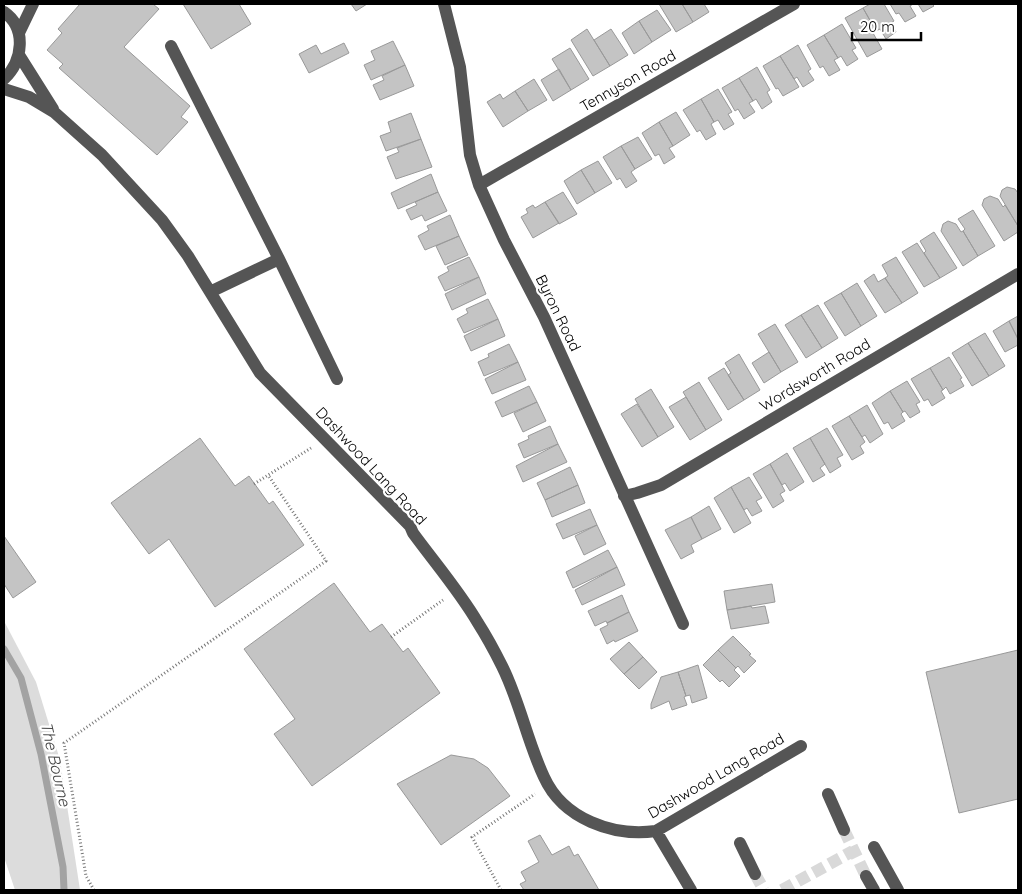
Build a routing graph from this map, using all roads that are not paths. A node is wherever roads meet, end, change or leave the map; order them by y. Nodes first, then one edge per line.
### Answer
1 (32, 4) edge
2 (444, 4) edge
3 (794, 4) edge
4 (4, 12) edge
5 (18, 33) junction
6 (171, 46) dead end
7 (19, 55) junction
8 (4, 79) edge
9 (4, 89) edge
10 (54, 112) junction
11 (479, 185) junction
12 (279, 259) junction
13 (1018, 274) edge
14 (210, 292) junction
15 (336, 379) dead end
16 (624, 496) junction
17 (683, 624) dead end
18 (802, 746) dead end
19 (828, 794) dead end
20 (844, 830) tunnel mouth
21 (656, 831) junction
22 (740, 843) dead end
23 (874, 847) dead end
24 (755, 874) tunnel mouth
25 (866, 876) tunnel mouth
26 (691, 890) edge
27 (874, 890) edge
28 (898, 890) edge

1 - 5 street
2 - 11 street, Byron Road
3 - 11 street, Tennyson Road
4 - 5 street
5 - 7 street
6 - 12 street
7 - 8 street
7 - 10 street, Dashwood Lang Road
9 - 10 street, Dashwood Lang Road
10 - 14 street, Dashwood Lang Road
11 - 16 street, Byron Road
12 - 14 street
12 - 15 street
13 - 16 street, Wordsworth Road
14 - 21 street, Dashwood Lang Road
16 - 17 street, Byron Road
18 - 21 street, Dashwood Lang Road
19 - 20 street
21 - 26 street
22 - 24 street
23 - 28 street
25 - 27 street

